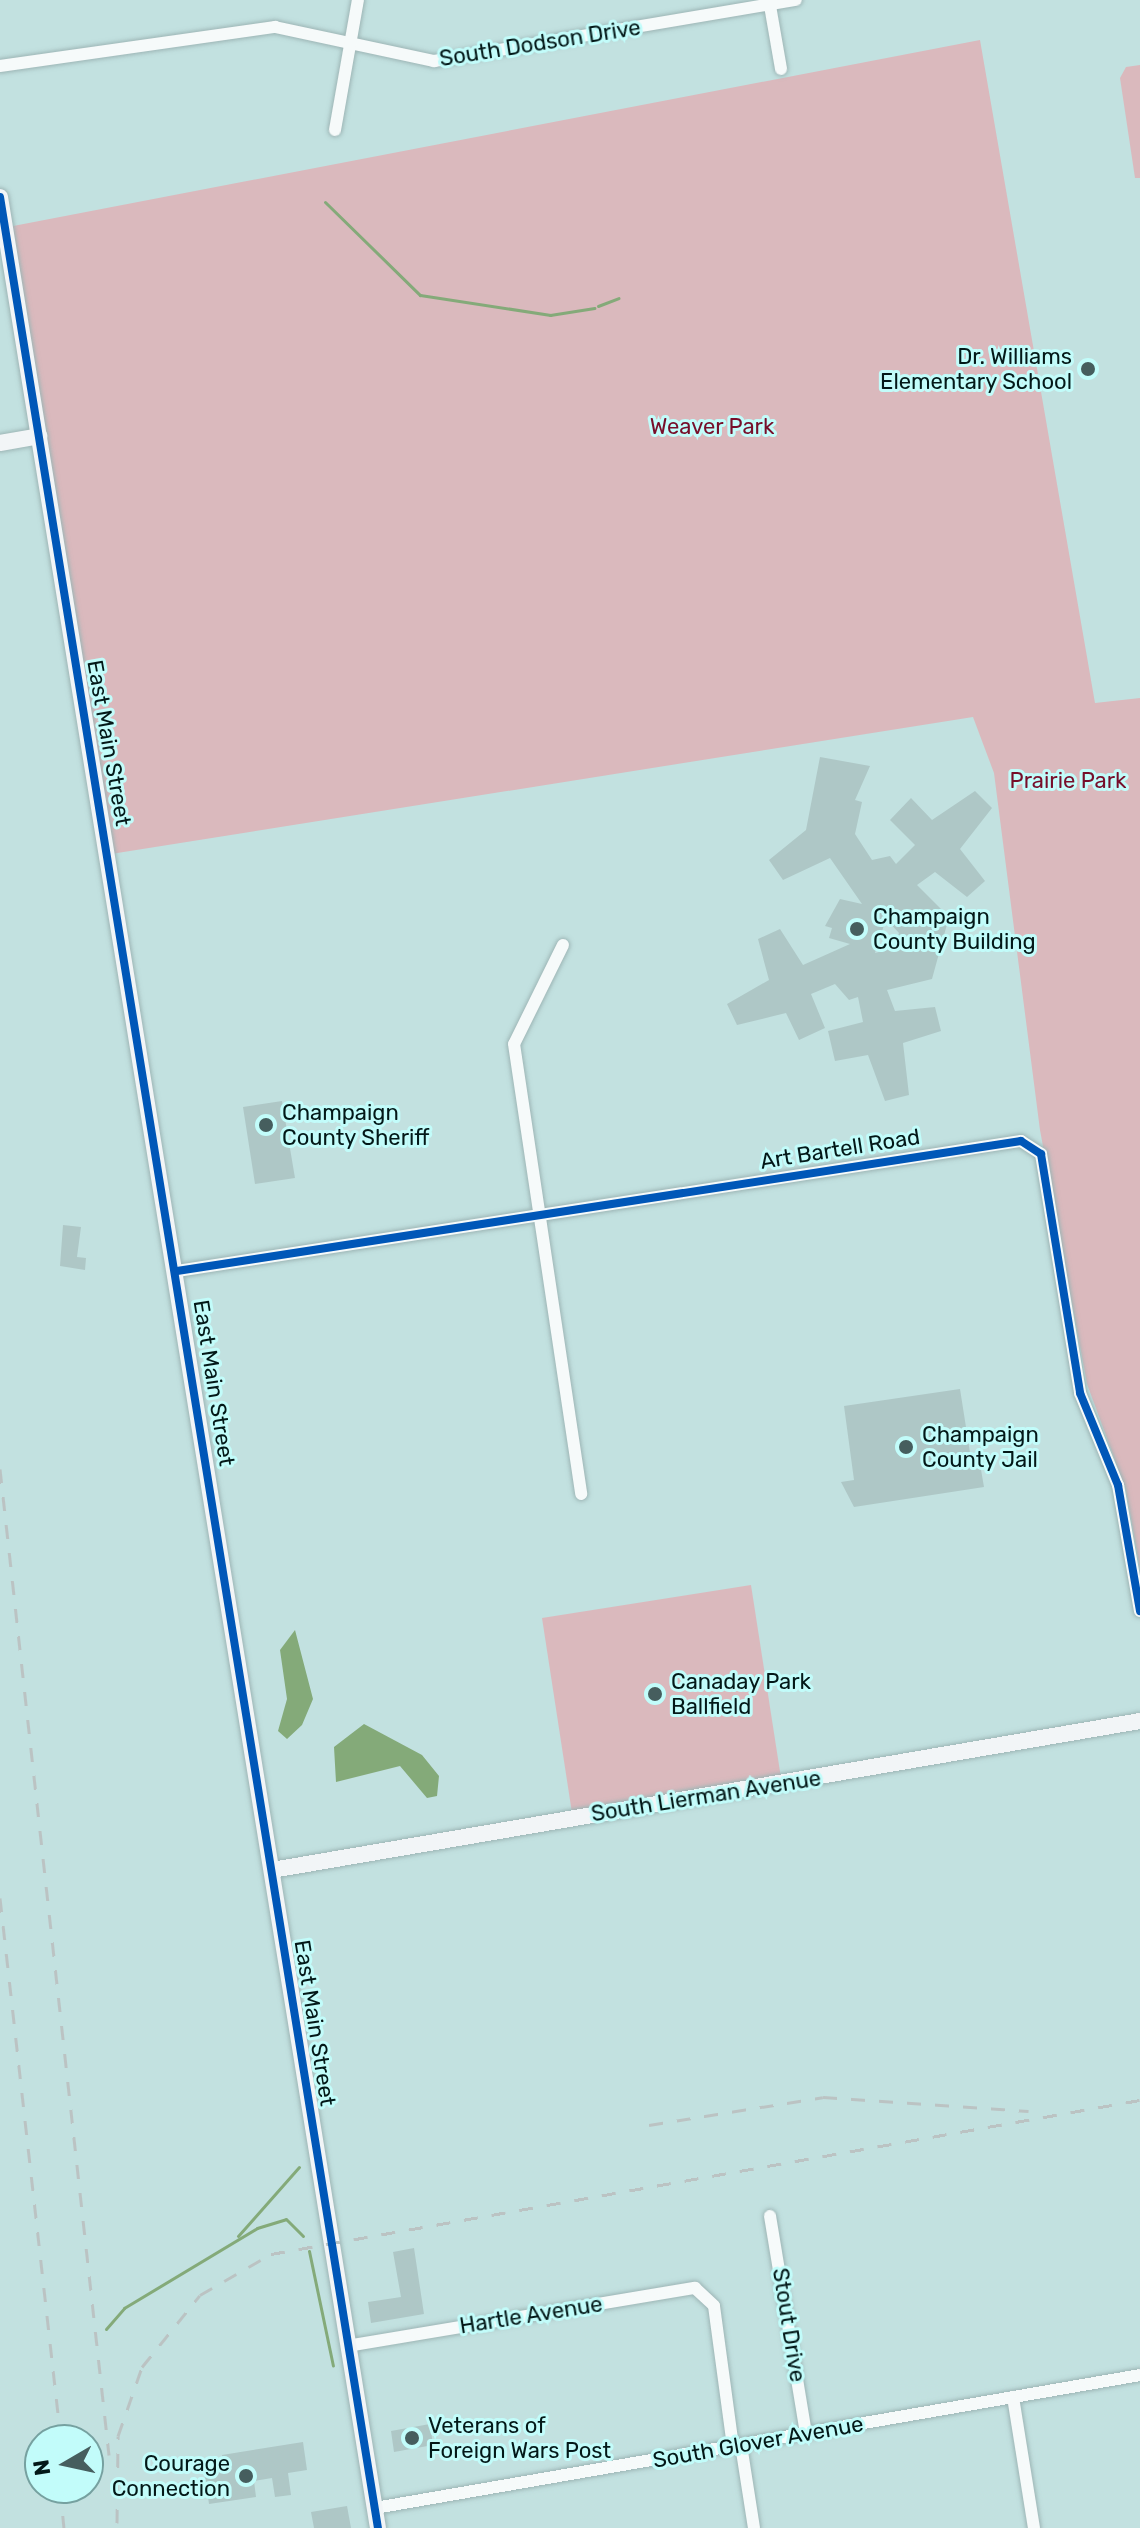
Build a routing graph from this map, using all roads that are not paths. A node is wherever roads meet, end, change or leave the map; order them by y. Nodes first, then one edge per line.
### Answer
1 (358, 0) edge
2 (796, 0) edge
3 (770, 2) edge
4 (349, 46) junction
5 (0, 66) edge
6 (781, 69) dead end
7 (335, 130) dead end
8 (0, 197) edge
9 (39, 436) junction
10 (0, 443) edge
11 (563, 945) dead end
12 (539, 1213) junction
13 (177, 1271) junction
14 (581, 1494) dead end
15 (1140, 1611) edge
16 (1140, 1721) edge
17 (272, 1870) junction
18 (770, 2216) dead end
19 (347, 2346) junction
20 (1140, 2375) edge
21 (1013, 2397) junction
22 (806, 2434) junction
23 (737, 2446) junction
24 (375, 2508) junction
25 (378, 2528) edge
26 (754, 2528) edge
27 (1034, 2528) edge

1 - 4 street
2 - 3 street, South Dodson Drive
3 - 4 street, South Dodson Drive
3 - 6 street
4 - 5 street, South Dodson Drive
4 - 7 street
8 - 9 main road, East Main Street
9 - 10 main road
9 - 13 main road, East Main Street
11 - 12 street
12 - 13 street, Art Bartell Road
12 - 14 street
12 - 15 street, Art Bartell Road
13 - 17 main road, East Main Street
16 - 17 main road, South Lierman Avenue
17 - 19 main road, East Main Street
18 - 22 street, Stout Drive
19 - 23 street, Hartle Avenue
19 - 24 main road, East Main Street
20 - 21 street, South Glover Avenue
21 - 22 street, South Glover Avenue
21 - 27 street
22 - 23 street, South Glover Avenue
23 - 24 street, South Glover Avenue
23 - 26 street
24 - 25 main road, East Main Street

